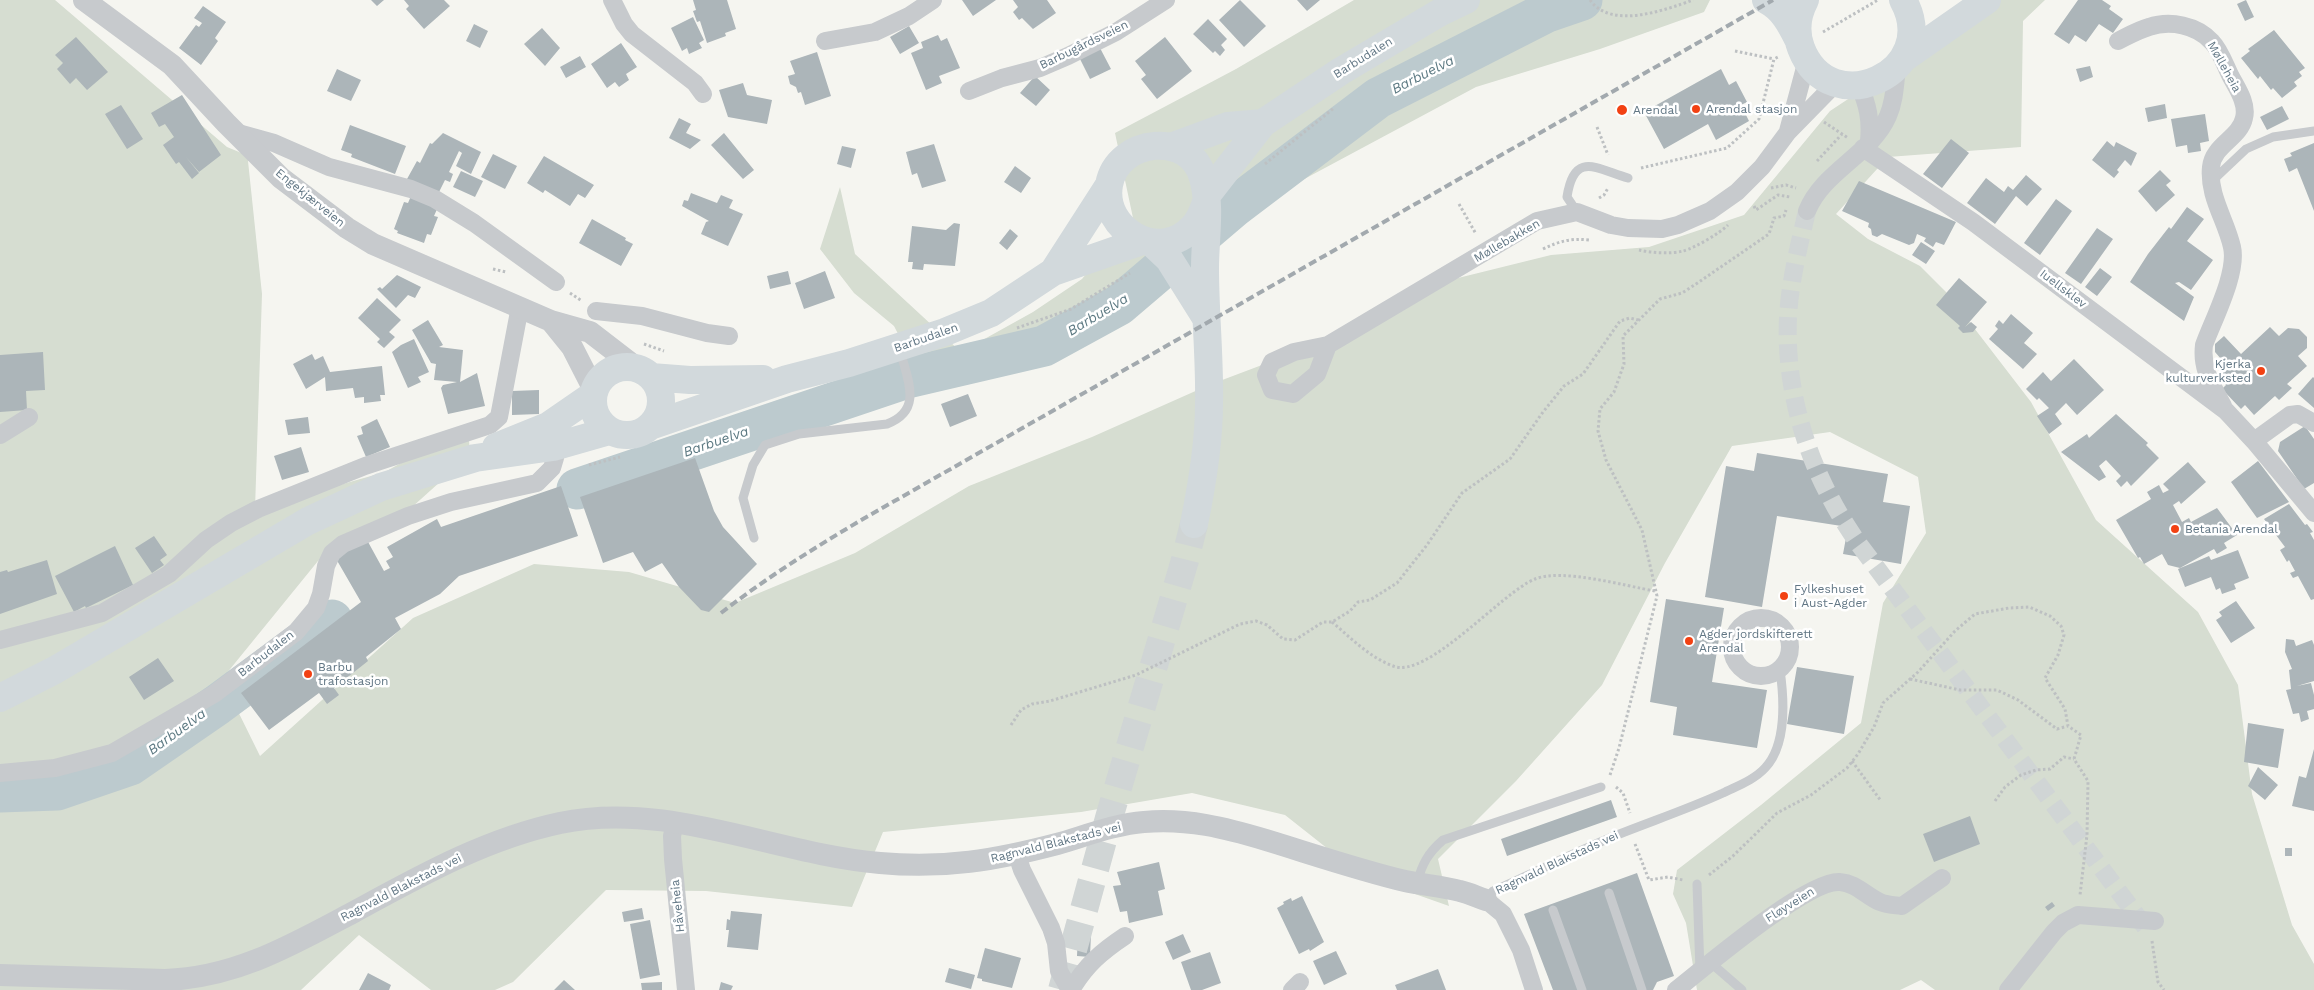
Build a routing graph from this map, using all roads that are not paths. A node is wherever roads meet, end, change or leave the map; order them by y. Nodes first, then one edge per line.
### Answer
1 (84, 0) edge
2 (612, 0) edge
3 (933, 0) edge
4 (1166, 0) edge
5 (1466, 0) edge
6 (1766, 0) edge
7 (1805, 0) edge
8 (1903, 0) edge
9 (1987, 0) edge
10 (826, 41) dead end
11 (2118, 41) dead end
12 (1802, 46) junction
13 (1900, 62) junction
14 (1847, 84) junction
15 (969, 91) dead end
16 (703, 94) dead end
17 (1263, 123) junction
18 (2314, 131) edge
19 (1788, 132) junction
20 (238, 133) junction
21 (1866, 145) junction
22 (1171, 146) junction
23 (1628, 178) dead end
24 (2211, 182) junction
25 (1109, 185) junction
26 (1206, 198) junction
27 (1807, 211) tunnel mouth
28 (1577, 212) junction
29 (1147, 242) junction
30 (1053, 272) junction
31 (556, 282) dead end
32 (522, 308) junction
33 (596, 310) dead end
34 (1206, 319) junction
35 (551, 321) junction
36 (729, 336) dead end
37 (1328, 345) dead end
38 (902, 356) junction
39 (644, 373) junction
40 (787, 379) junction
41 (594, 392) junction
42 (2226, 411) junction
43 (30, 417) dead end
44 (2314, 423) edge
45 (650, 426) junction
46 (609, 431) junction
47 (0, 435) edge
48 (550, 436) junction
49 (2254, 441) junction
50 (2314, 514) edge
51 (1194, 524) tunnel mouth
52 (754, 538) dead end
53 (0, 640) edge
54 (1780, 670) dead end
55 (0, 698) edge
56 (0, 773) edge
57 (1605, 785) road end
58 (675, 822) junction
59 (1017, 854) junction
60 (1942, 878) dead end
61 (1417, 883) junction
62 (1697, 884) road end
63 (1609, 893) dead end
64 (1486, 900) junction
65 (1553, 910) dead end
66 (2154, 921) road end
67 (1125, 936) dead end
68 (1705, 967) junction
69 (0, 974) edge
70 (686, 990) edge
71 (1070, 990) edge
72 (1534, 990) edge
73 (1582, 990) edge
74 (1642, 990) edge
75 (1676, 990) edge
76 (1742, 990) edge
77 (2008, 990) edge

1 - 20 street, Engekjærveien
2 - 16 street
3 - 10 street
4 - 15 street, Barbugårdsveien
5 - 17 main road, Barbudalen
6 - 12 main road
7 - 12 main road
8 - 13 main road
9 - 13 main road
11 - 24 street, Mølleheia
12 - 14 main road
12 - 19 street
13 - 14 main road
13 - 21 street
14 - 19 street
14 - 21 street
17 - 22 main road, Barbudalen
17 - 26 main road, Barbudalen
18 - 24 lane
19 - 28 street
20 - 31 street
20 - 32 street, Engekjærveien
21 - 27 street
21 - 42 street, Iuellsklev
22 - 25 main road
22 - 26 main road
23 - 28 lane
24 - 42 street, Mølleheia
25 - 29 main road
25 - 30 main road, Barbudalen
26 - 29 main road
26 - 34 main road
28 - 37 street, Møllebakken
29 - 30 main road, Barbudalen
29 - 34 main road
30 - 38 main road, Barbudalen
32 - 35 street, Engekjærveien
32 - 53 street
33 - 36 street
34 - 51 main road
35 - 39 street, Engekjærveien
35 - 41 street, Engekjærveien
38 - 40 main road, Barbudalen
38 - 52 lane
39 - 40 main road, Barbudalen
39 - 41 main road
39 - 45 main road
40 - 45 main road, Barbudalen
41 - 46 main road
41 - 48 main road
42 - 49 street, Iuellsklev
43 - 47 street
44 - 49 street
45 - 46 main road
46 - 48 main road
48 - 55 main road
48 - 56 street, Barbudalen
49 - 50 street, Iuellsklev
54 - 64 lane, Ragnvald Blakstads vei
57 - 61 lane
58 - 59 street, Ragnvald Blakstads vei
58 - 69 street, Ragnvald Blakstads vei
58 - 70 street, Håveheia
59 - 61 street, Ragnvald Blakstads vei
59 - 71 street
60 - 68 street, Fløyveien
61 - 64 street, Ragnvald Blakstads vei
62 - 68 lane
63 - 74 lane
64 - 72 street
65 - 73 lane
66 - 77 street
67 - 71 street
68 - 75 street, Fløyveien
68 - 76 lane

